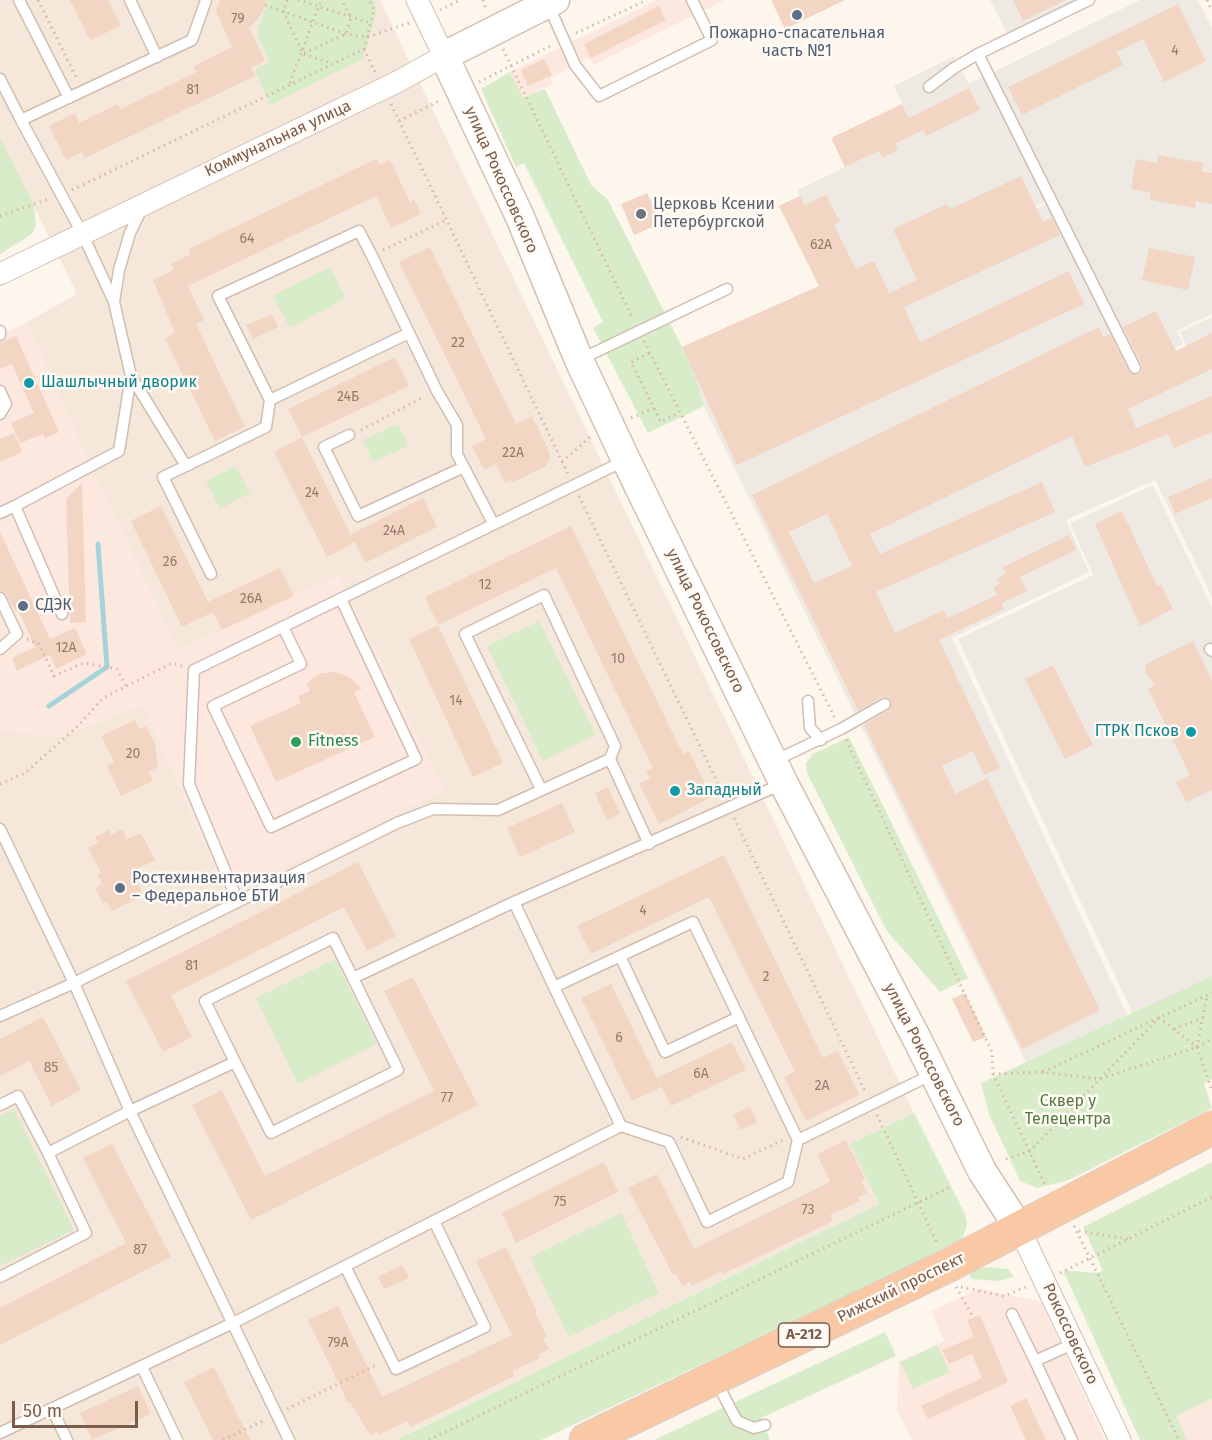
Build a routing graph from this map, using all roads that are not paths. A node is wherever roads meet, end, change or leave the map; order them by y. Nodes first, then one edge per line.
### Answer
1 (19, 0) edge
2 (130, 0) edge
3 (206, 0) edge
4 (692, 0) edge
5 (1089, 0) edge
6 (551, 2) edge
7 (421, 9) edge
8 (978, 54) junction
9 (444, 56) junction
10 (157, 57) junction
11 (0, 79) edge
12 (929, 87) dead end
13 (69, 98) junction
14 (21, 120) junction
15 (145, 202) junction
16 (82, 233) junction
17 (0, 274) edge
18 (727, 289) dead end
19 (114, 302) junction
20 (409, 333) junction
21 (579, 360) junction
22 (1135, 368) dead end
23 (131, 376) junction
24 (0, 390) edge
25 (270, 400) junction
26 (0, 414) edge
27 (349, 435) road end
28 (626, 460) junction
29 (186, 465) junction
30 (464, 467) junction
31 (15, 506) junction
32 (0, 513) edge
33 (493, 523) junction
34 (211, 574) dead end
35 (0, 598) edge
36 (341, 599) junction
37 (62, 614) dead end
38 (283, 627) junction
39 (0, 649) edge
40 (808, 701) dead end
41 (885, 704) dead end
42 (821, 740) junction
43 (610, 759) junction
44 (778, 772) junction
45 (541, 789) junction
46 (0, 829) edge
47 (649, 844) junction
48 (238, 902) junction
49 (514, 902) junction
50 (620, 956) junction
51 (353, 978) junction
52 (74, 983) junction
53 (554, 987) junction
54 (0, 1017) edge
55 (739, 1017) junction
56 (235, 1062) junction
57 (934, 1073) junction
58 (0, 1105) edge
59 (130, 1111) junction
60 (621, 1126) junction
61 (1212, 1128) edge
62 (796, 1137) junction
63 (48, 1153) junction
64 (434, 1221) junction
65 (1019, 1228) junction
66 (345, 1266) junction
67 (0, 1277) edge
68 (1012, 1314) dead end
69 (235, 1322) junction
70 (1076, 1343) junction
71 (1035, 1361) junction
72 (142, 1367) junction
73 (714, 1378) junction
74 (52, 1409) junction
75 (765, 1425) dead end
76 (0, 1434) edge
77 (67, 1440) edge
78 (177, 1440) edge
79 (289, 1440) edge
80 (586, 1440) edge
81 (1072, 1440) edge
82 (1120, 1440) edge

1 - 13 lane
2 - 10 lane
3 - 10 lane
4 - 6 lane
5 - 8 lane
6 - 9 main road, Коммунальная улица
7 - 9 street, улица Рокоссовского
8 - 12 lane
8 - 22 lane
9 - 15 street, Коммунальная улица
9 - 21 main road, улица Рокоссовского
10 - 13 lane
11 - 14 lane
13 - 14 lane
14 - 16 lane
15 - 16 street, Коммунальная улица
15 - 19 lane
16 - 17 street, Коммунальная улица
16 - 19 lane
18 - 21 lane
19 - 23 lane
20 - 25 lane
20 - 25 lane
20 - 30 lane
21 - 28 main road, улица Рокоссовского
23 - 29 lane
23 - 31 lane
24 - 26 lane
25 - 29 lane
27 - 30 lane
28 - 33 lane
28 - 44 main road, улица Рокоссовского
29 - 34 lane
30 - 33 lane
31 - 32 lane
31 - 37 lane
33 - 36 lane
35 - 39 lane
36 - 38 lane
36 - 38 lane
38 - 48 lane
40 - 42 lane
41 - 42 lane
42 - 44 lane
43 - 45 lane
43 - 45 lane
43 - 47 lane
44 - 47 lane
44 - 57 main road, улица Рокоссовского
45 - 48 lane
46 - 52 lane
47 - 49 lane
48 - 52 lane
49 - 51 lane
49 - 53 lane
50 - 53 lane
50 - 55 lane
50 - 55 lane
51 - 56 lane
51 - 56 lane
52 - 54 lane
52 - 59 lane
53 - 60 lane
55 - 62 lane
56 - 59 lane
57 - 62 lane
57 - 65 main road, улица Рокоссовского
58 - 63 lane
59 - 63 lane
59 - 69 lane
60 - 62 lane
60 - 64 lane
61 - 65 highway, Рижский проспект / А-212
63 - 67 lane
64 - 66 lane
64 - 66 lane
65 - 70 street, Рокоссовского
65 - 73 highway, Рижский проспект / А-212
66 - 69 lane
68 - 71 lane
69 - 72 lane
69 - 79 lane
70 - 71 lane
70 - 82 street, Рокоссовского
71 - 81 lane
72 - 74 lane
72 - 78 lane
73 - 75 lane
73 - 80 highway, Рижский проспект / А-212
74 - 76 lane
74 - 77 lane

